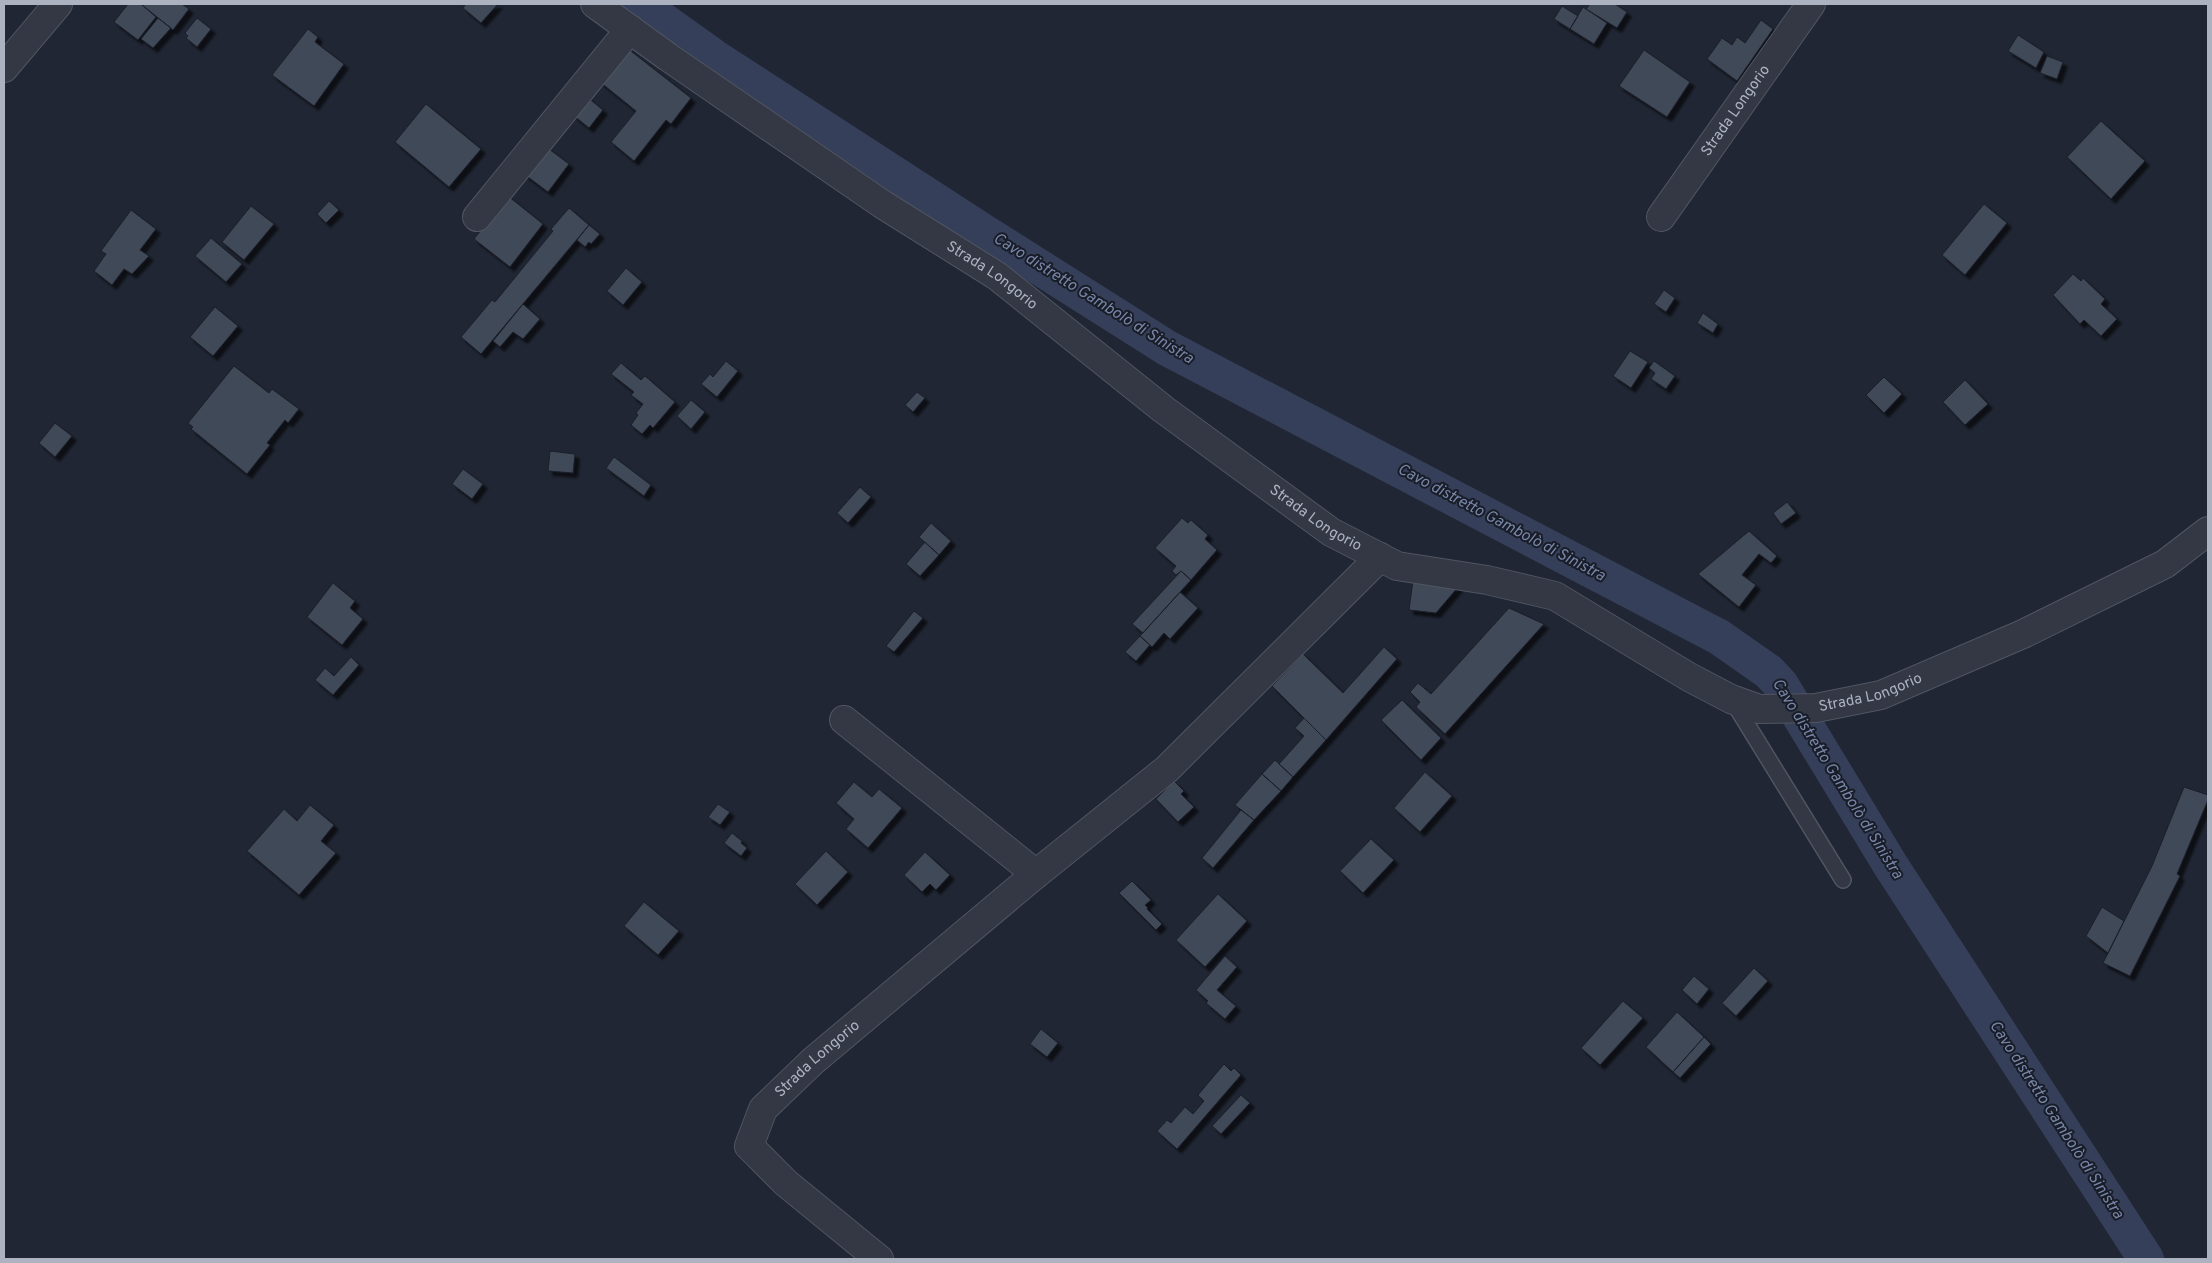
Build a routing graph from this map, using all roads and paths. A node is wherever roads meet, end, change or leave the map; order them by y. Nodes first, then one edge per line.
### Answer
1 (58, 4) edge
2 (595, 4) edge
3 (1811, 4) edge
4 (630, 29) junction
5 (4, 68) edge
6 (477, 217) dead end
7 (1661, 217) dead end
8 (2208, 531) edge
9 (1380, 557) junction
10 (1731, 699) junction
11 (844, 720) dead end
12 (1036, 874) junction
13 (1843, 880) dead end
14 (879, 1259) edge

1 - 5 street
2 - 4 street, Strada Longorio
3 - 7 street, Strada Longorio
4 - 6 street
4 - 9 street, Strada Longorio
8 - 10 street, Strada Longorio
9 - 10 street, Strada Longorio
9 - 12 street, Strada Longorio
10 - 13 lane
11 - 12 street
12 - 14 street, Strada Longorio

